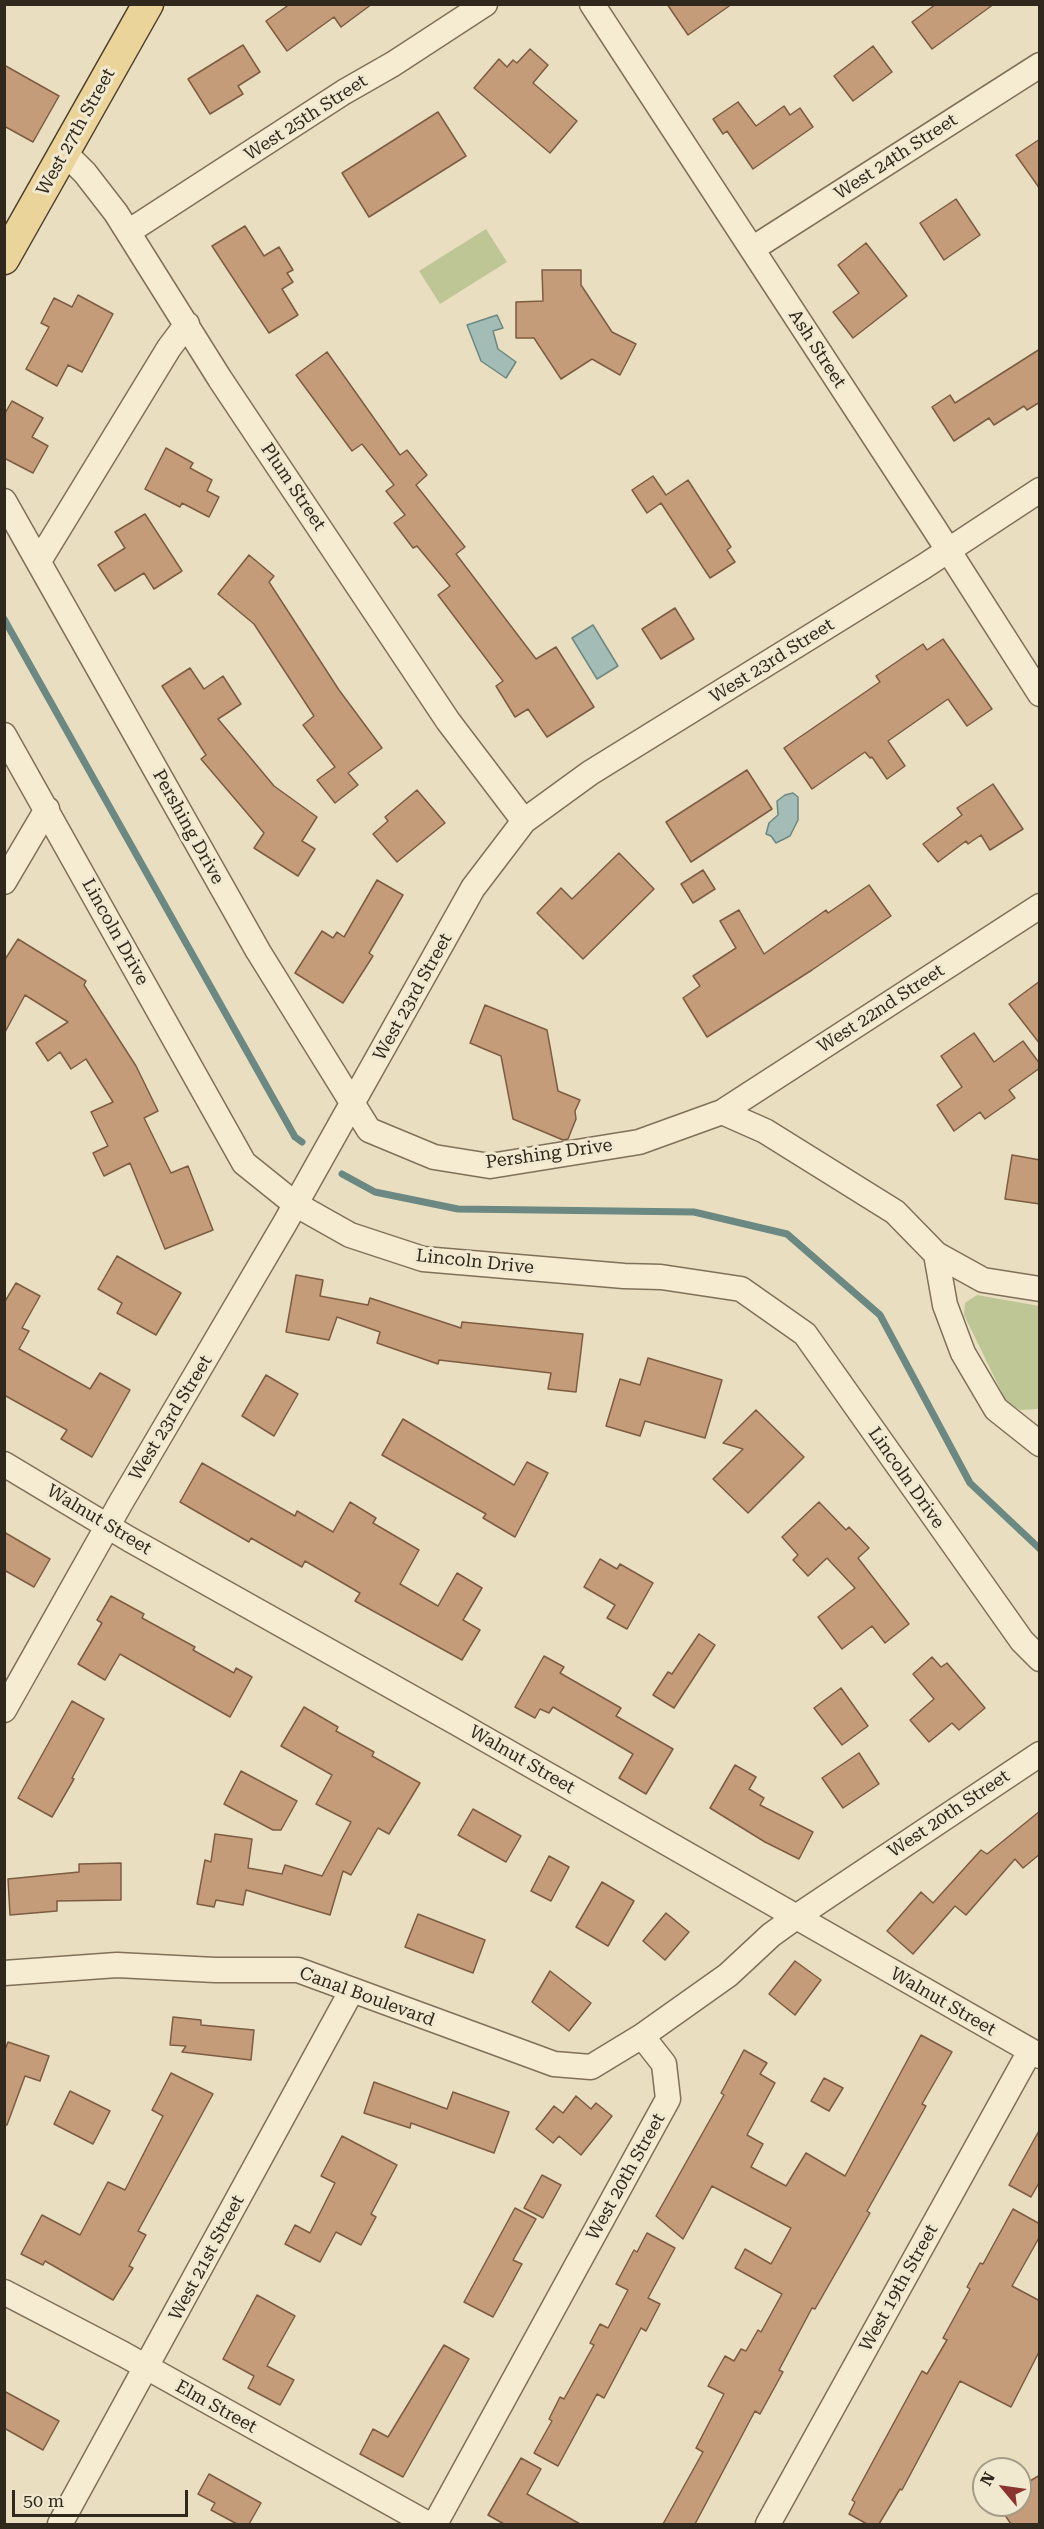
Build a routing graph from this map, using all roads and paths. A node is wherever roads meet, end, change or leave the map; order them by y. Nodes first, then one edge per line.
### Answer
1 (148, 4) edge
2 (485, 4) edge
3 (592, 4) edge
4 (1040, 66) edge
5 (65, 153) junction
6 (128, 232) junction
7 (8, 247) edge
8 (752, 249) junction
9 (187, 324) junction
10 (1040, 490) edge
11 (4, 501) edge
12 (947, 551) junction
13 (39, 561) junction
14 (1040, 694) edge
15 (4, 735) edge
16 (47, 809) junction
17 (524, 820) junction
18 (4, 882) edge
19 (1040, 906) edge
20 (352, 1102) junction
21 (722, 1112) junction
22 (295, 1204) junction
23 (936, 1254) junction
24 (1040, 1289) edge
25 (1040, 1444) edge
26 (4, 1464) edge
27 (108, 1526) junction
28 (1040, 1659) edge
29 (4, 1710) edge
30 (1040, 1754) edge
31 (796, 1917) junction
32 (4, 1973) edge
33 (352, 1990) junction
34 (642, 2036) junction
35 (1035, 2054) edge
36 (4, 2292) edge
37 (147, 2368) junction
38 (60, 2524) edge
39 (428, 2524) edge
40 (435, 2524) edge
41 (768, 2524) edge

1 - 5 main road, West 27th Street
2 - 6 street, West 25th Street
3 - 8 street, Ash Street
4 - 8 street, West 24th Street
5 - 6 street, Plum Street
5 - 7 main road, West 27th Street
6 - 9 street, Plum Street
8 - 12 street, Ash Street
9 - 13 street
9 - 17 street, Plum Street
10 - 12 street, West 23rd Street
11 - 13 street, Pershing Drive
12 - 14 street, Ash Street
12 - 17 street, West 23rd Street
13 - 20 street, Pershing Drive
15 - 16 street, Lincoln Drive
16 - 18 street
16 - 22 street, Lincoln Drive
17 - 20 street, West 23rd Street
19 - 21 street, West 22nd Street
20 - 21 street, Pershing Drive
20 - 22 street, West 23rd Street
21 - 23 street
22 - 27 street, West 23rd Street
22 - 28 street, Lincoln Drive
23 - 24 street
23 - 25 street
26 - 27 street, Walnut Street
27 - 29 street, West 23rd Street
27 - 31 street, Walnut Street
30 - 31 street, West 20th Street
31 - 34 street, West 20th Street
31 - 35 street, Walnut Street
32 - 33 street, Canal Boulevard
33 - 34 street, Canal Boulevard
33 - 37 street, West 21st Street
34 - 40 street, West 20th Street
35 - 41 street, West 19th Street
36 - 37 street, Elm Street
37 - 38 street, West 21st Street
37 - 39 street, Elm Street

